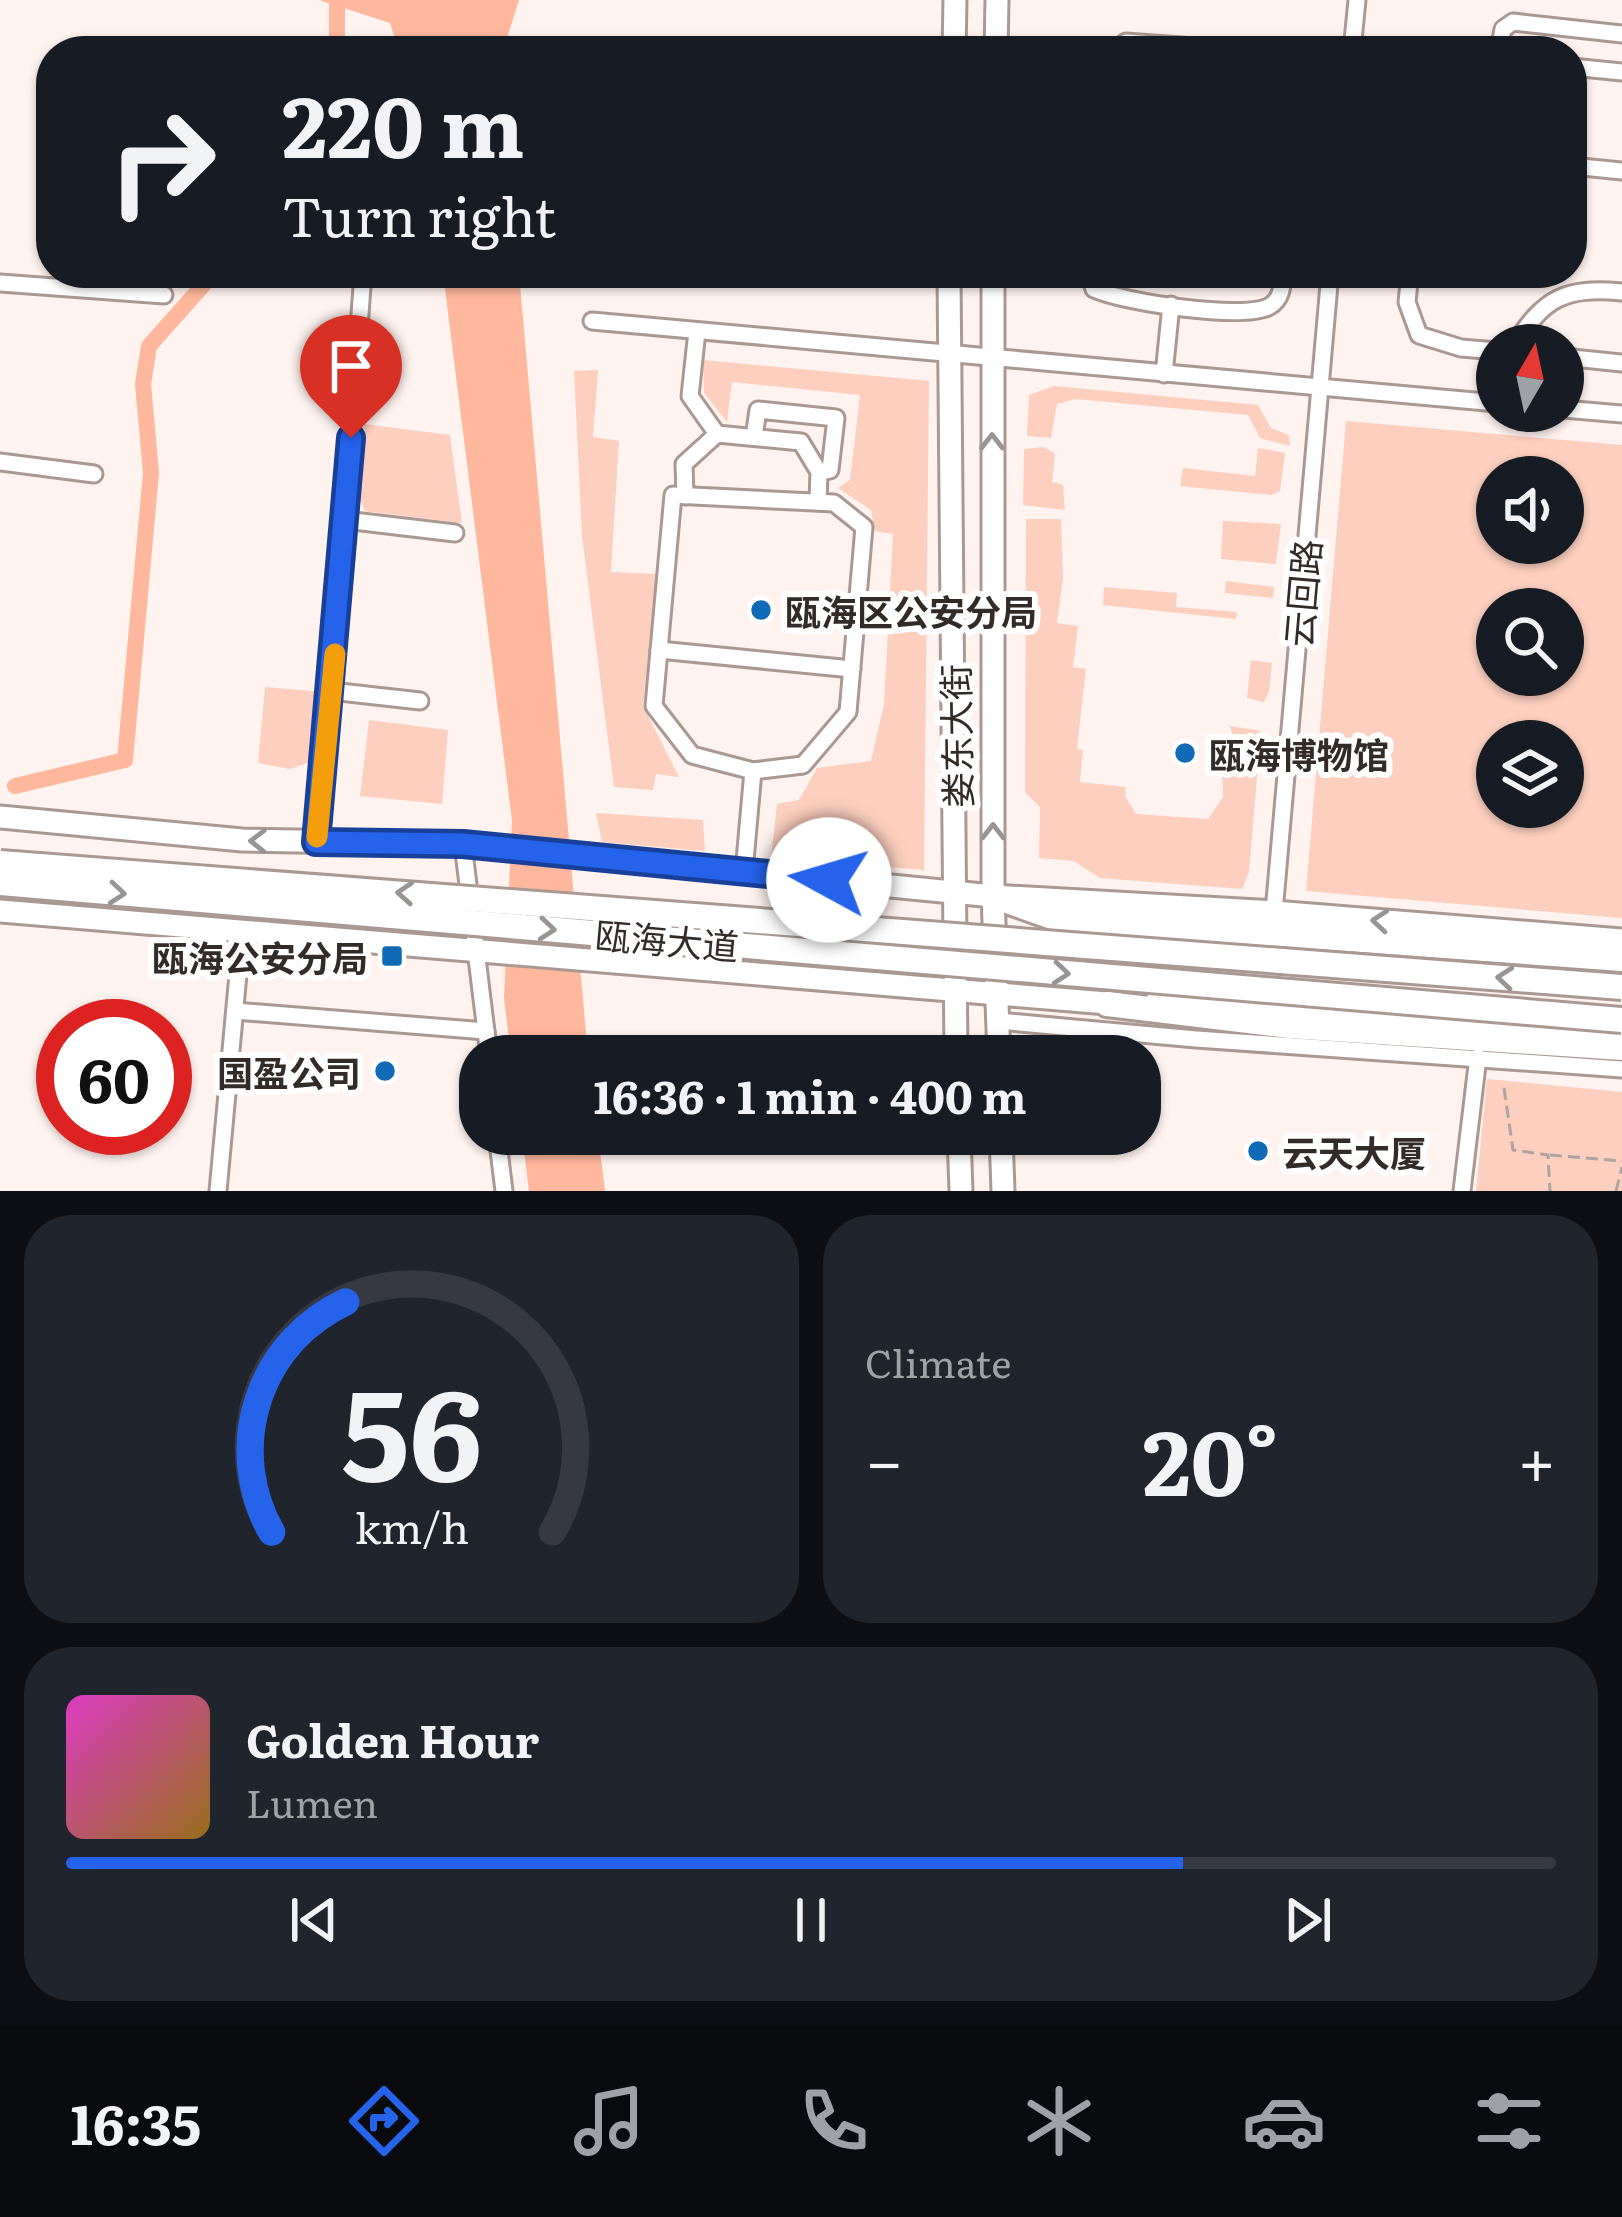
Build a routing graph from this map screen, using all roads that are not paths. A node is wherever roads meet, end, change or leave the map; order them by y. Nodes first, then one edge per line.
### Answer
1 (955, 0) edge
2 (997, 0) edge
3 (1357, 0) edge
4 (1622, 34) edge
5 (954, 36) edge
6 (996, 36) edge
7 (1353, 36) edge
8 (1502, 36) edge
9 (1587, 68) edge
10 (1622, 71) edge
11 (1587, 168) edge
12 (1622, 171) edge
13 (0, 283) edge
14 (36, 286) edge
15 (68, 288) edge
16 (362, 288) edge
17 (949, 288) edge
18 (993, 288) edge
19 (1093, 288) edge
20 (1282, 288) edge
21 (1329, 288) edge
22 (1408, 288) edge
23 (1622, 292) edge
24 (164, 295) dead end
25 (1171, 305) junction
26 (592, 321) dead end
27 (1528, 324) edge
28 (697, 331) junction
29 (1476, 349) edge
30 (947, 355) junction
31 (992, 359) junction
32 (1584, 359) edge
33 (1622, 363) edge
34 (1164, 374) junction
35 (1319, 388) junction
36 (1476, 402) edge
37 (1584, 411) edge
38 (1622, 414) edge
39 (717, 434) junction
40 (754, 437) junction
41 (0, 462) edge
42 (819, 472) junction
43 (94, 474) dead end
44 (685, 496) junction
45 (818, 502) junction
46 (345, 520) junction
47 (455, 533) dead end
48 (659, 650) junction
49 (852, 669) junction
50 (332, 691) junction
51 (420, 701) dead end
52 (754, 771) junction
53 (0, 817) edge
54 (316, 842) junction
55 (463, 844) junction
56 (0, 862) edge
57 (744, 872) junction
58 (0, 883) edge
59 (955, 892) junction
60 (993, 896) junction
61 (0, 911) edge
62 (1274, 912) junction
63 (242, 931) junction
64 (1622, 940) edge
65 (478, 950) junction
66 (1622, 959) edge
67 (1622, 987) edge
68 (954, 988) junction
69 (997, 991) junction
70 (1107, 1004) junction
71 (235, 1012) junction
72 (1622, 1020) edge
73 (998, 1021) junction
74 (486, 1031) junction
75 (486, 1035) edge
76 (955, 1035) edge
77 (998, 1035) edge
78 (1622, 1035) edge
79 (1622, 1048) edge
80 (1478, 1058) junction
81 (1622, 1069) edge
82 (500, 1155) edge
83 (960, 1155) edge
84 (1002, 1155) edge
85 (218, 1191) edge
86 (504, 1191) edge
87 (961, 1191) edge
88 (1003, 1191) edge
89 (1462, 1191) edge

1 - 5 main road
2 - 6 main road
3 - 7 street
4 - 8 street
9 - 10 street
11 - 12 street
13 - 14 street
15 - 24 street
16 - 46 street
17 - 30 main road, 娄东大街
18 - 31 main road, 娄东大街
19 - 25 street
20 - 25 street
21 - 35 street, 云回路
22 - 29 street
23 - 27 street
25 - 34 street
26 - 28 street
28 - 30 street
28 - 39 street
30 - 31 street
30 - 59 main road, 娄东大街
31 - 34 street
60 -> 31 main road, 娄东大街
32 - 33 street
34 - 35 street
35 - 36 street
35 - 62 street, 云回路
37 - 38 street
39 - 40 street
39 - 44 street
40 - 42 street
40 - 42 street
41 - 43 street
42 - 45 street
44 - 45 street
44 - 48 street
45 - 49 street
46 - 47 street
46 - 50 street
48 - 49 street
48 - 52 street
49 - 52 street
50 - 51 street
50 - 54 street
52 - 57 street
54 -> 53 main road, 瓯海大道
54 - 55 main road, 瓯海大道
55 - 57 main road, 瓯海大道
55 - 65 street
67 -> 56 highway, 瓯海大道, bridge
57 - 59 main road, 瓯海大道
58 -> 72 highway, 瓯海大道, bridge
59 - 60 main road, 瓯海大道
59 - 68 main road, 娄东大街
60 - 62 main road, 瓯海大道
60 - 66 highway
60 - 69 main road, 娄东大街
61 - 63 main road
64 -> 62 main road, 瓯海大道
63 - 65 main road
63 - 71 street
65 - 68 main road
65 - 74 street
68 - 69 main road
68 - 76 main road, 娄东大街
69 - 70 main road
69 - 73 main road, 娄东大街
70 - 78 main road
70 - 79 highway
71 - 74 street
71 - 85 street
73 - 77 main road, 娄东大街
73 - 80 street
74 - 75 street
80 - 81 street
80 - 89 street
82 - 86 street
83 - 87 main road
84 - 88 main road

